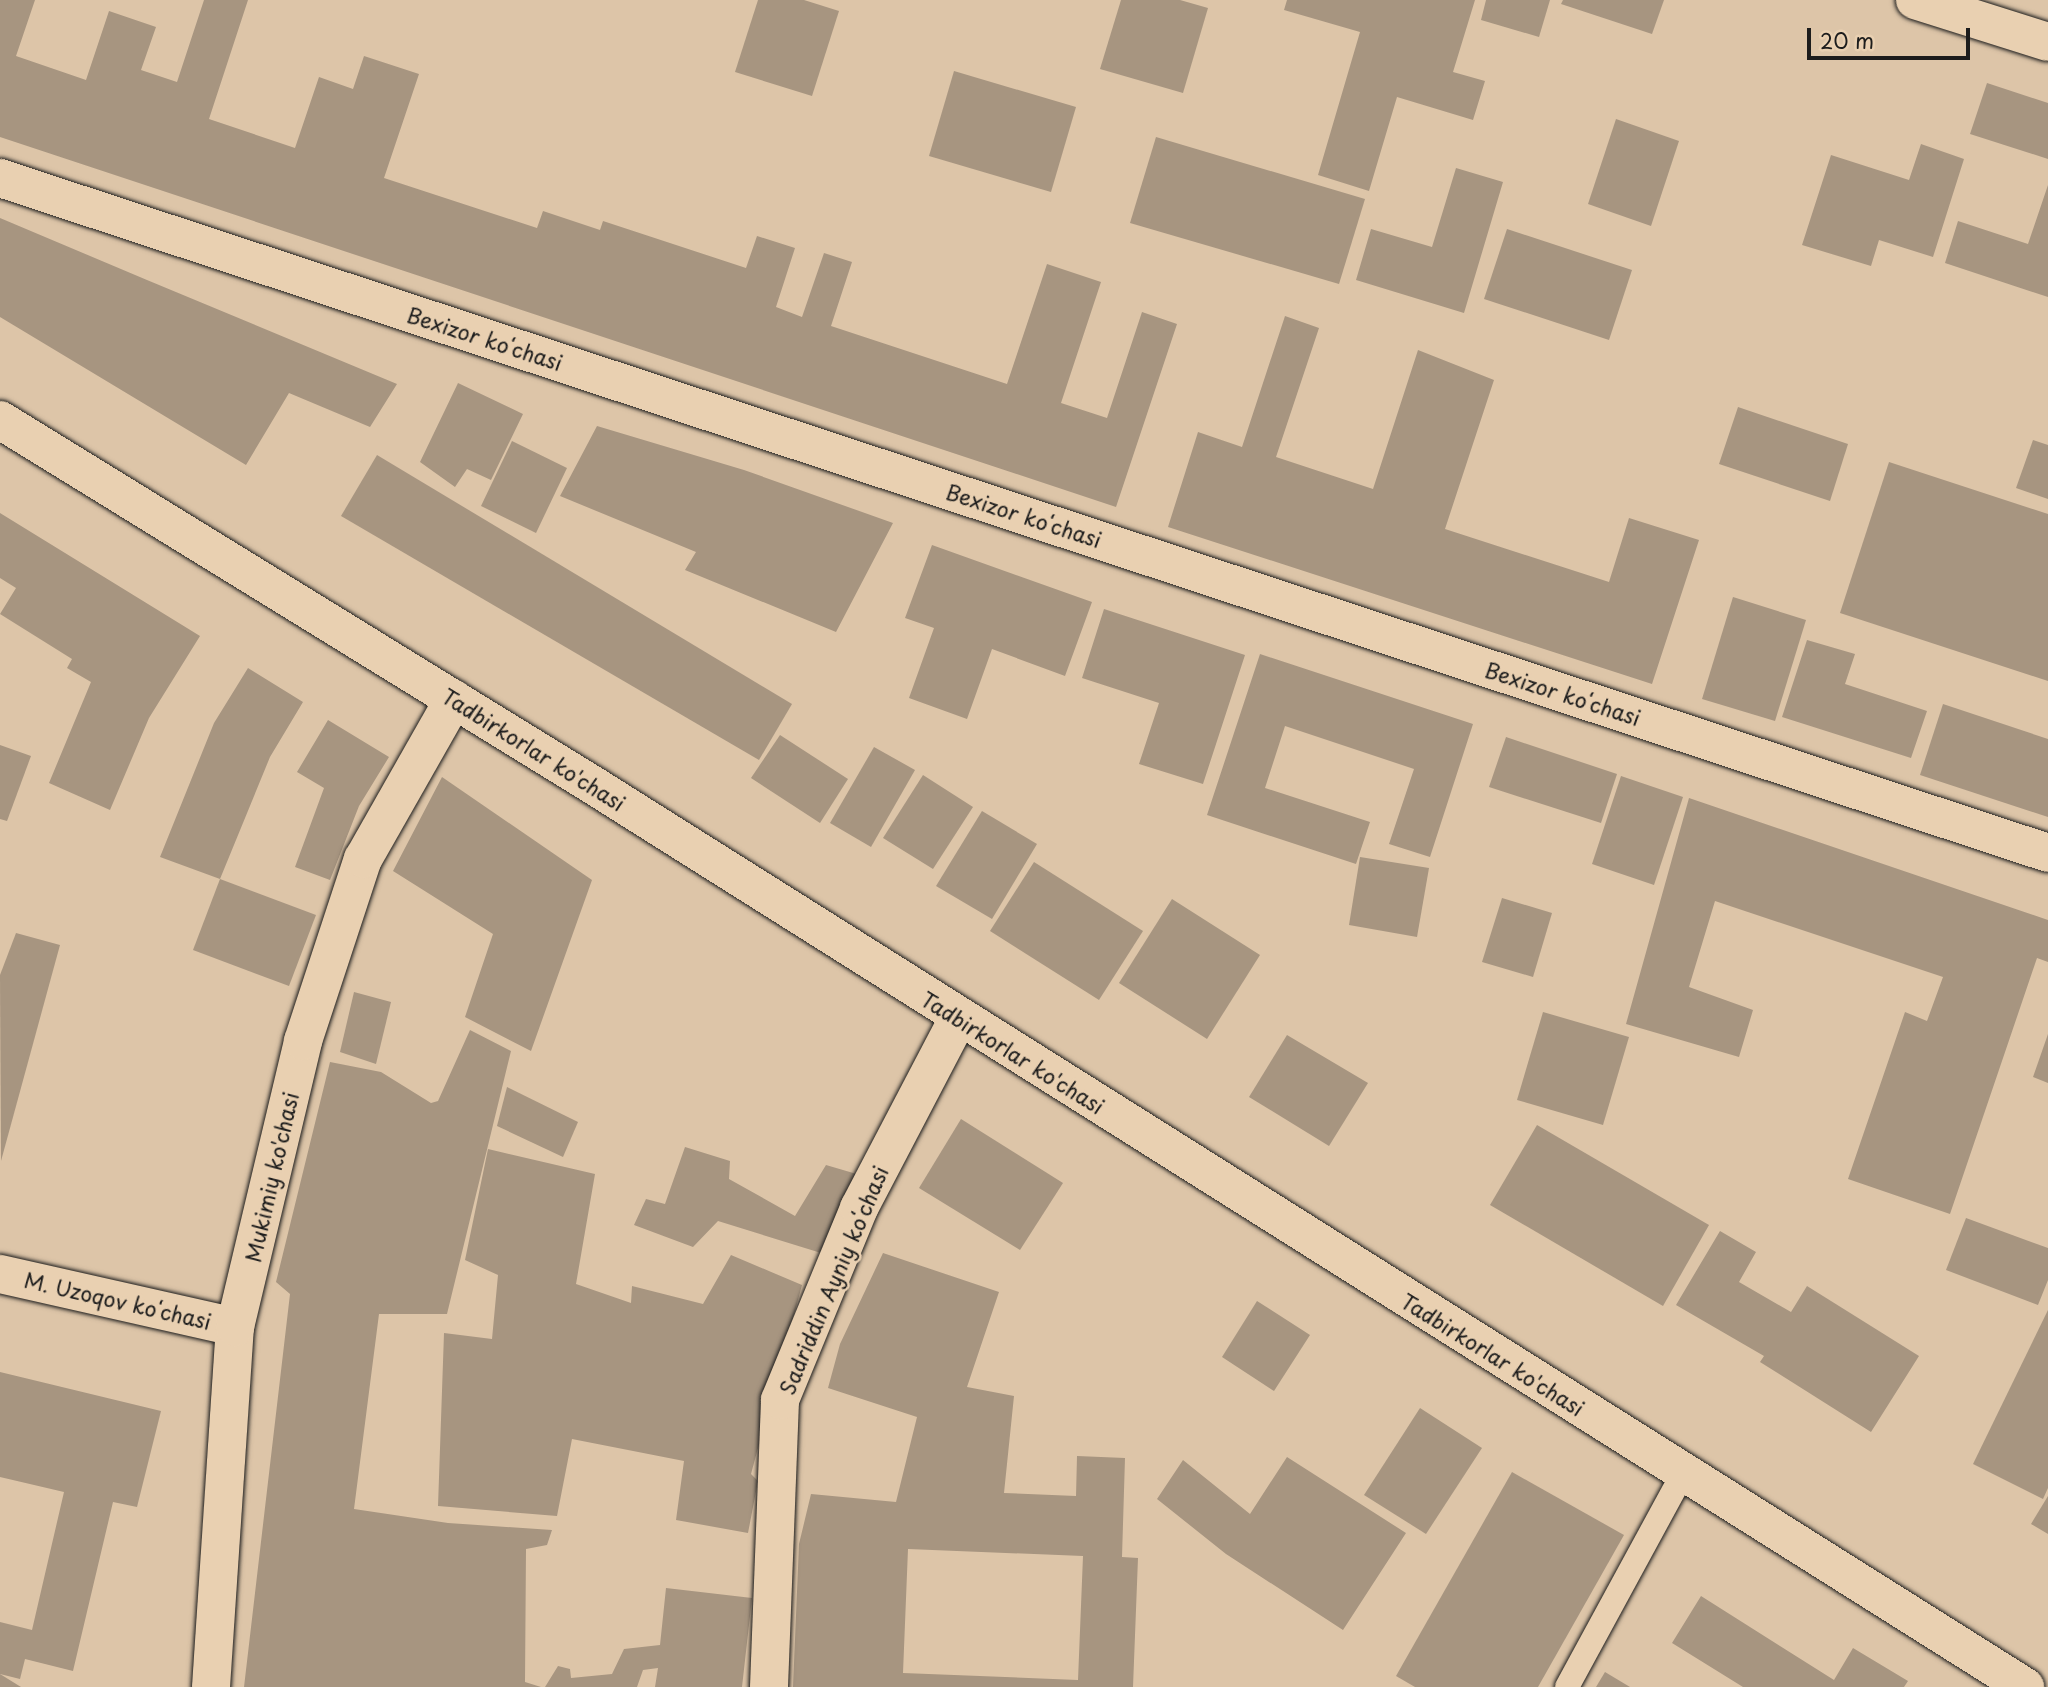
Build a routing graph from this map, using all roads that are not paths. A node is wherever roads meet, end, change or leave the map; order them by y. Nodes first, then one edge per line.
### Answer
1 (1915, 0) edge
2 (2048, 42) edge
3 (0, 178) edge
4 (0, 420) edge
5 (454, 699) junction
6 (2048, 852) edge
7 (959, 1017) junction
8 (0, 1274) edge
9 (236, 1327) junction
10 (1683, 1473) junction
11 (211, 1687) edge
12 (769, 1687) edge
13 (1567, 1687) edge
14 (2025, 1687) edge

1 - 2 street
3 - 6 street, Bexizor koʻchasi
4 - 5 street, Tadbirkorlar ko'chasi
5 - 7 street, Tadbirkorlar ko'chasi
5 - 9 street, Mukimiy ko'chasi
7 - 10 street, Tadbirkorlar ko'chasi
7 - 12 street, Sadriddin Ayniy koʻchasi
8 - 9 street, M. Uzoqov koʻchasi
9 - 11 street, Mukimiy ko'chasi
10 - 13 lane
10 - 14 street, Tadbirkorlar ko'chasi

